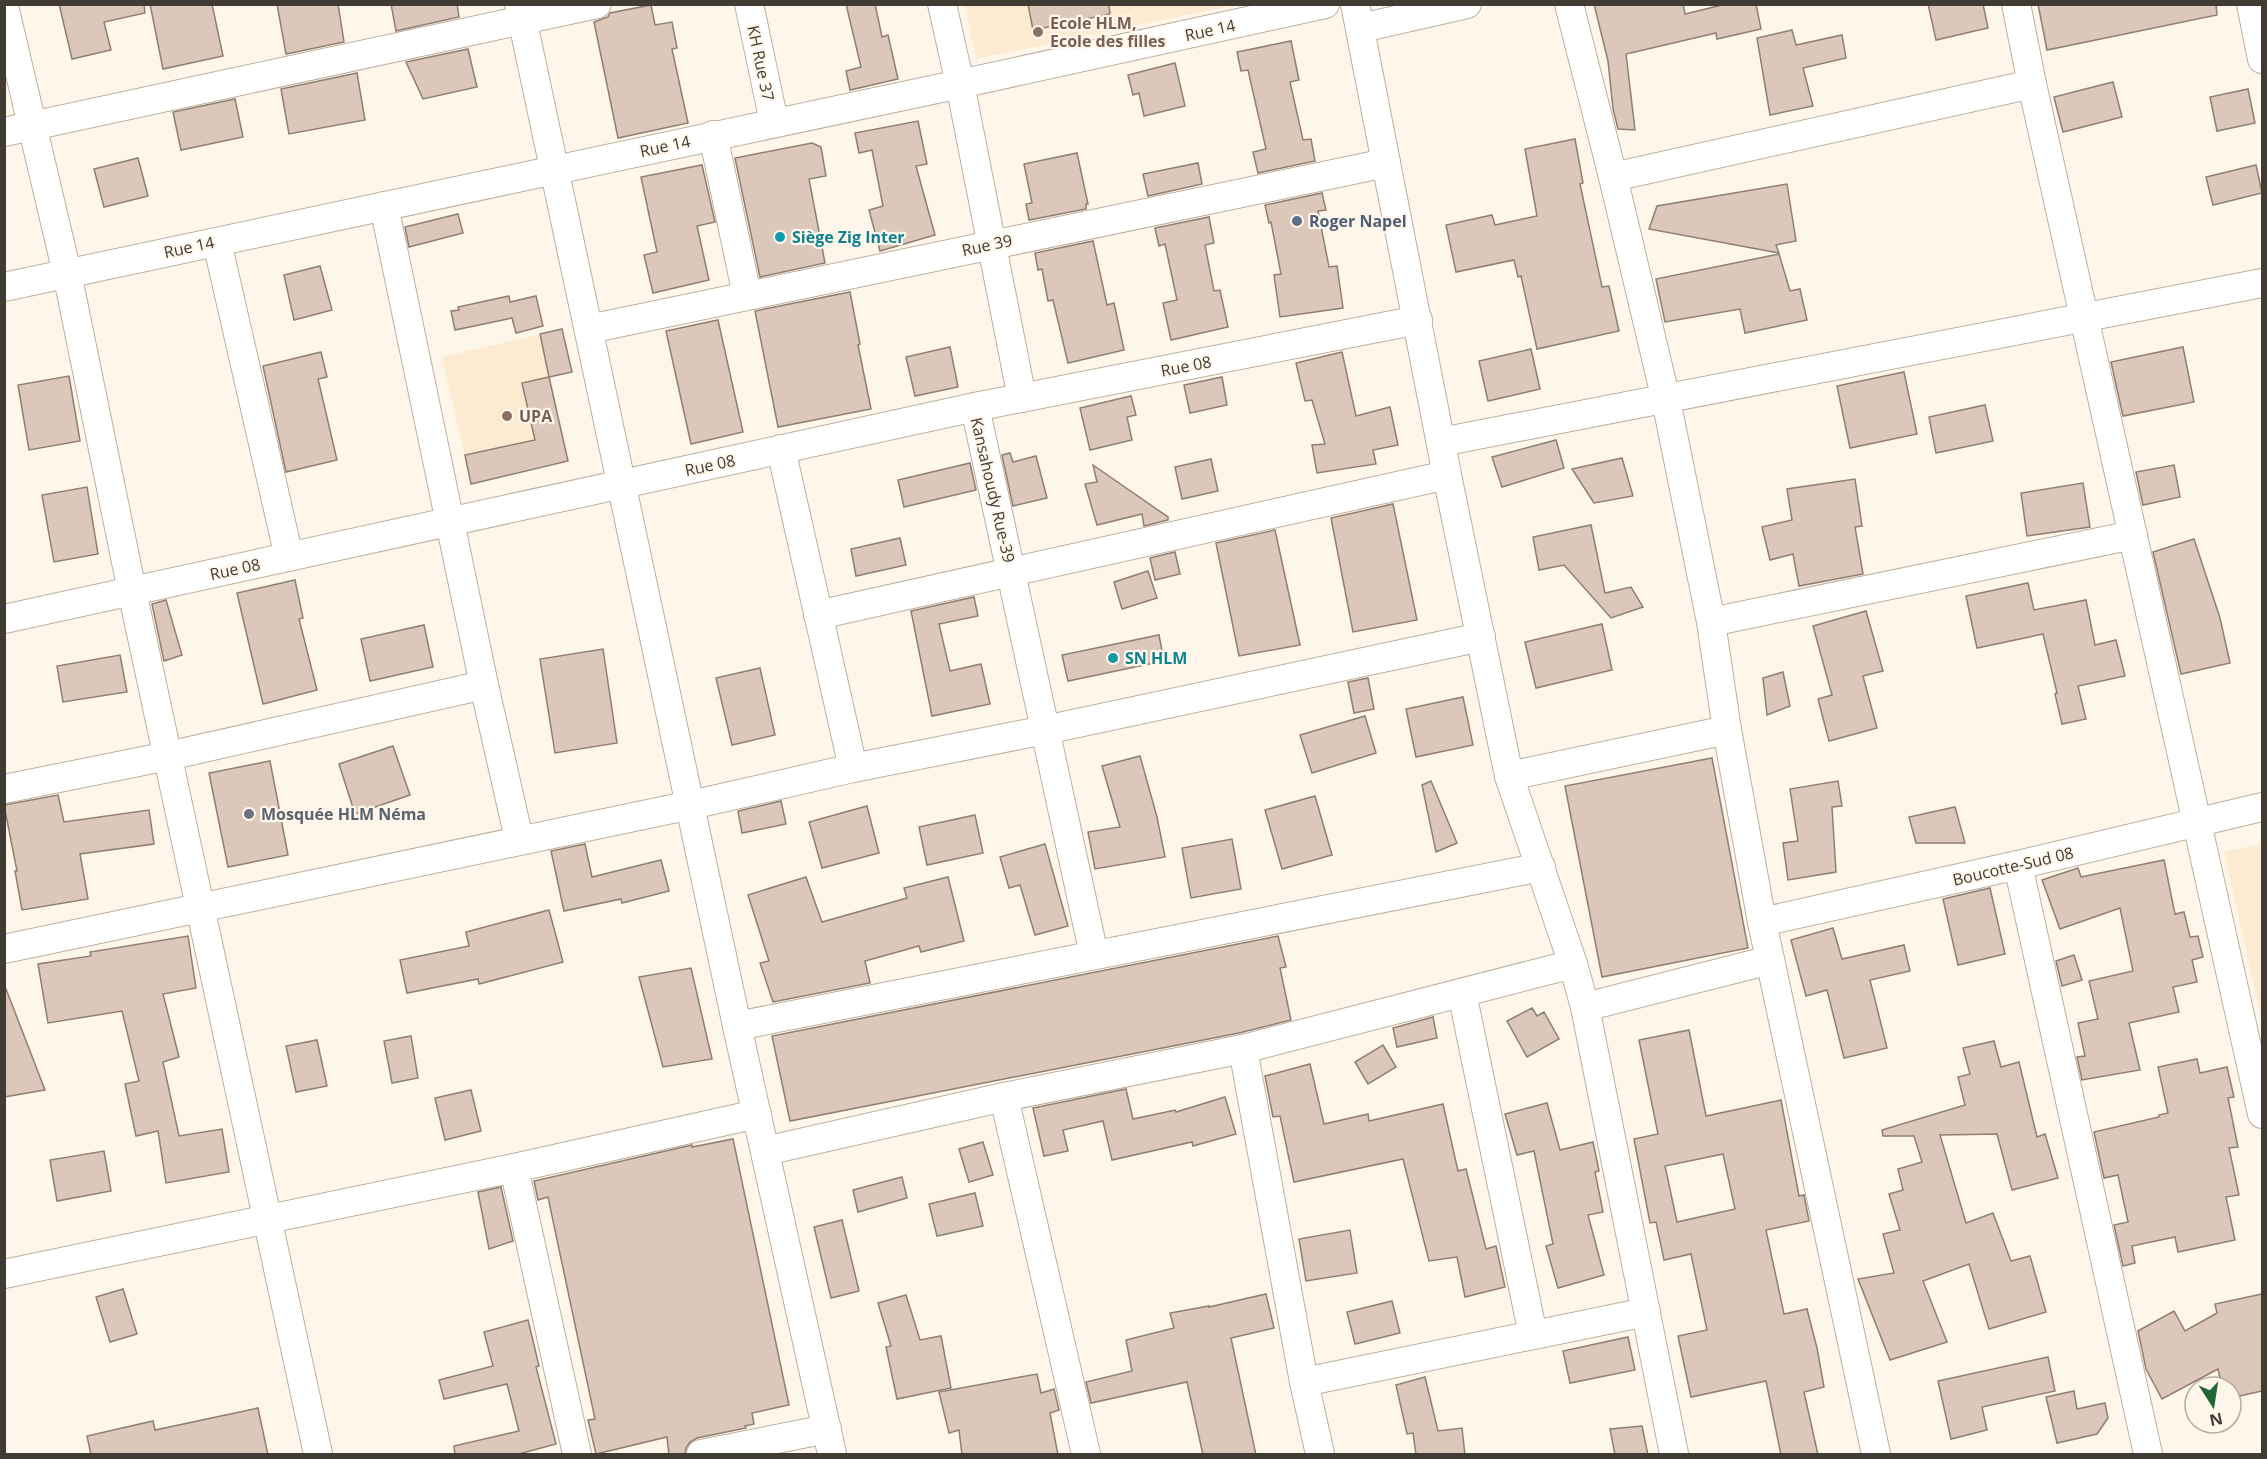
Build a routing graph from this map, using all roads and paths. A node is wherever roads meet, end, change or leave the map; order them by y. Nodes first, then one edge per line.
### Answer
1 (597, 4) edge
2 (749, 4) edge
3 (942, 4) edge
4 (1325, 4) edge
5 (1467, 4) edge
6 (1569, 4) edge
7 (2016, 4) edge
8 (2251, 4) edge
9 (4, 6) edge
10 (521, 13) edge
11 (1358, 16) edge
12 (2262, 60) edge
13 (960, 84) junction
14 (2032, 84) junction
15 (774, 122) junction
16 (34, 126) junction
17 (4, 132) edge
18 (713, 135) junction
19 (1386, 163) junction
20 (554, 169) junction
21 (1613, 177) junction
22 (384, 206) junction
23 (217, 242) junction
24 (993, 243) junction
25 (67, 273) junction
26 (2262, 283) edge
27 (4, 287) edge
28 (747, 295) junction
29 (2085, 316) junction
30 (1418, 320) junction
31 (589, 329) junction
32 (1022, 398) junction
33 (1665, 400) junction
34 (975, 407) junction
35 (1441, 442) junction
36 (782, 450) junction
37 (1447, 475) junction
38 (622, 484) junction
39 (451, 522) junction
40 (2133, 535) junction
41 (289, 557) junction
42 (1012, 572) junction
43 (132, 591) junction
44 (819, 615) junction
45 (4, 619) edge
46 (1711, 622) junction
47 (1481, 638) junction
48 (484, 685) junction
49 (1045, 730) junction
50 (1727, 730) junction
51 (168, 756) junction
52 (853, 768) junction
53 (1509, 776) junction
54 (4, 789) edge
55 (691, 805) junction
56 (2262, 807) edge
57 (2197, 821) junction
58 (519, 839) junction
59 (2018, 866) junction
60 (1541, 867) junction
61 (201, 908) junction
62 (1762, 922) junction
63 (4, 949) edge
64 (1094, 955) junction
65 (1770, 960) junction
66 (1573, 963) junction
67 (1462, 993) junction
68 (1585, 1007) junction
69 (737, 1026) junction
70 (1243, 1049) junction
71 (1004, 1097) junction
72 (757, 1114) junction
73 (2262, 1114) edge
74 (765, 1150) junction
75 (514, 1168) junction
76 (268, 1219) junction
77 (4, 1274) edge
78 (1646, 1312) junction
79 (1533, 1335) junction
80 (1304, 1382) junction
81 (830, 1442) edge
82 (318, 1455) edge
83 (577, 1455) edge
84 (701, 1455) edge
85 (1086, 1455) edge
86 (1320, 1455) edge
87 (1674, 1455) edge
88 (1876, 1455) edge
89 (2148, 1455) edge

1 - 10 street
2 - 15 street, KH Rue 37
3 - 13 street
4 - 13 street, Rue 14
5 - 11 street
6 - 21 street
7 - 14 street
8 - 12 street
9 - 16 street
10 - 16 street
10 - 20 street
11 - 19 street
13 - 15 street, Rue 14
13 - 24 street
14 - 21 street
14 - 29 street
15 - 18 street, Rue 14
16 - 17 street
16 - 25 street
18 - 20 street, Rue 14
18 - 28 street
19 - 24 street, Rue 39
19 - 30 street
20 - 22 street, Rue 14
20 - 31 street
21 - 33 street
22 - 23 street, Rue 14
22 - 39 street
23 - 25 street, Rue 14
23 - 41 street
24 - 28 street, Rue 39
24 - 32 street
25 - 27 street, Rue 14
25 - 43 street
26 - 29 street
28 - 31 street, Rue 39
29 - 33 street
29 - 40 street
30 - 32 street, Rue 08
30 - 35 street
31 - 38 street
32 - 34 street, Rue 08
33 - 35 street
33 - 46 street
34 - 36 street, Rue 08
34 - 42 street, Kansahoudy Rue-39
35 - 37 street
36 - 38 street, Rue 08
36 - 44 street
37 - 42 street
37 - 47 street
38 - 39 street, Rue 08
38 - 55 street
39 - 41 street, Rue 08
39 - 48 street
40 - 46 street
40 - 57 street
41 - 43 street, Rue 08
42 - 44 street
42 - 49 street, Kansahoudy Rue-39
43 - 45 street, Rue 08
43 - 51 street
44 - 52 street
46 - 50 street
47 - 49 street
47 - 53 street
48 - 51 street
48 - 58 street
49 - 52 street
49 - 64 street, Kansahoudy Rue-39
50 - 53 street
50 - 62 street
51 - 54 street
51 - 61 street
52 - 55 street
53 - 60 street
55 - 58 street
55 - 69 street
56 - 57 street, Boucotte-Sud 08
57 - 59 street, Boucotte-Sud 08
57 - 73 street
58 - 61 street
59 - 62 street, Boucotte-Sud 08
59 - 89 street
60 - 64 street
60 - 66 street
61 - 63 street
61 - 76 street
62 - 65 street
64 - 69 street
65 - 68 street
65 - 88 street
66 - 67 street
66 - 68 street
67 - 70 street
67 - 79 street
68 - 78 street
69 - 72 street
70 - 71 street
70 - 80 street
71 - 74 street
71 - 85 street
72 - 74 street
72 - 75 street
74 - 81 street
75 - 76 street
75 - 83 street
76 - 77 street
76 - 82 street
78 - 79 street
78 - 87 street
79 - 80 street
80 - 86 street
81 - 84 street

